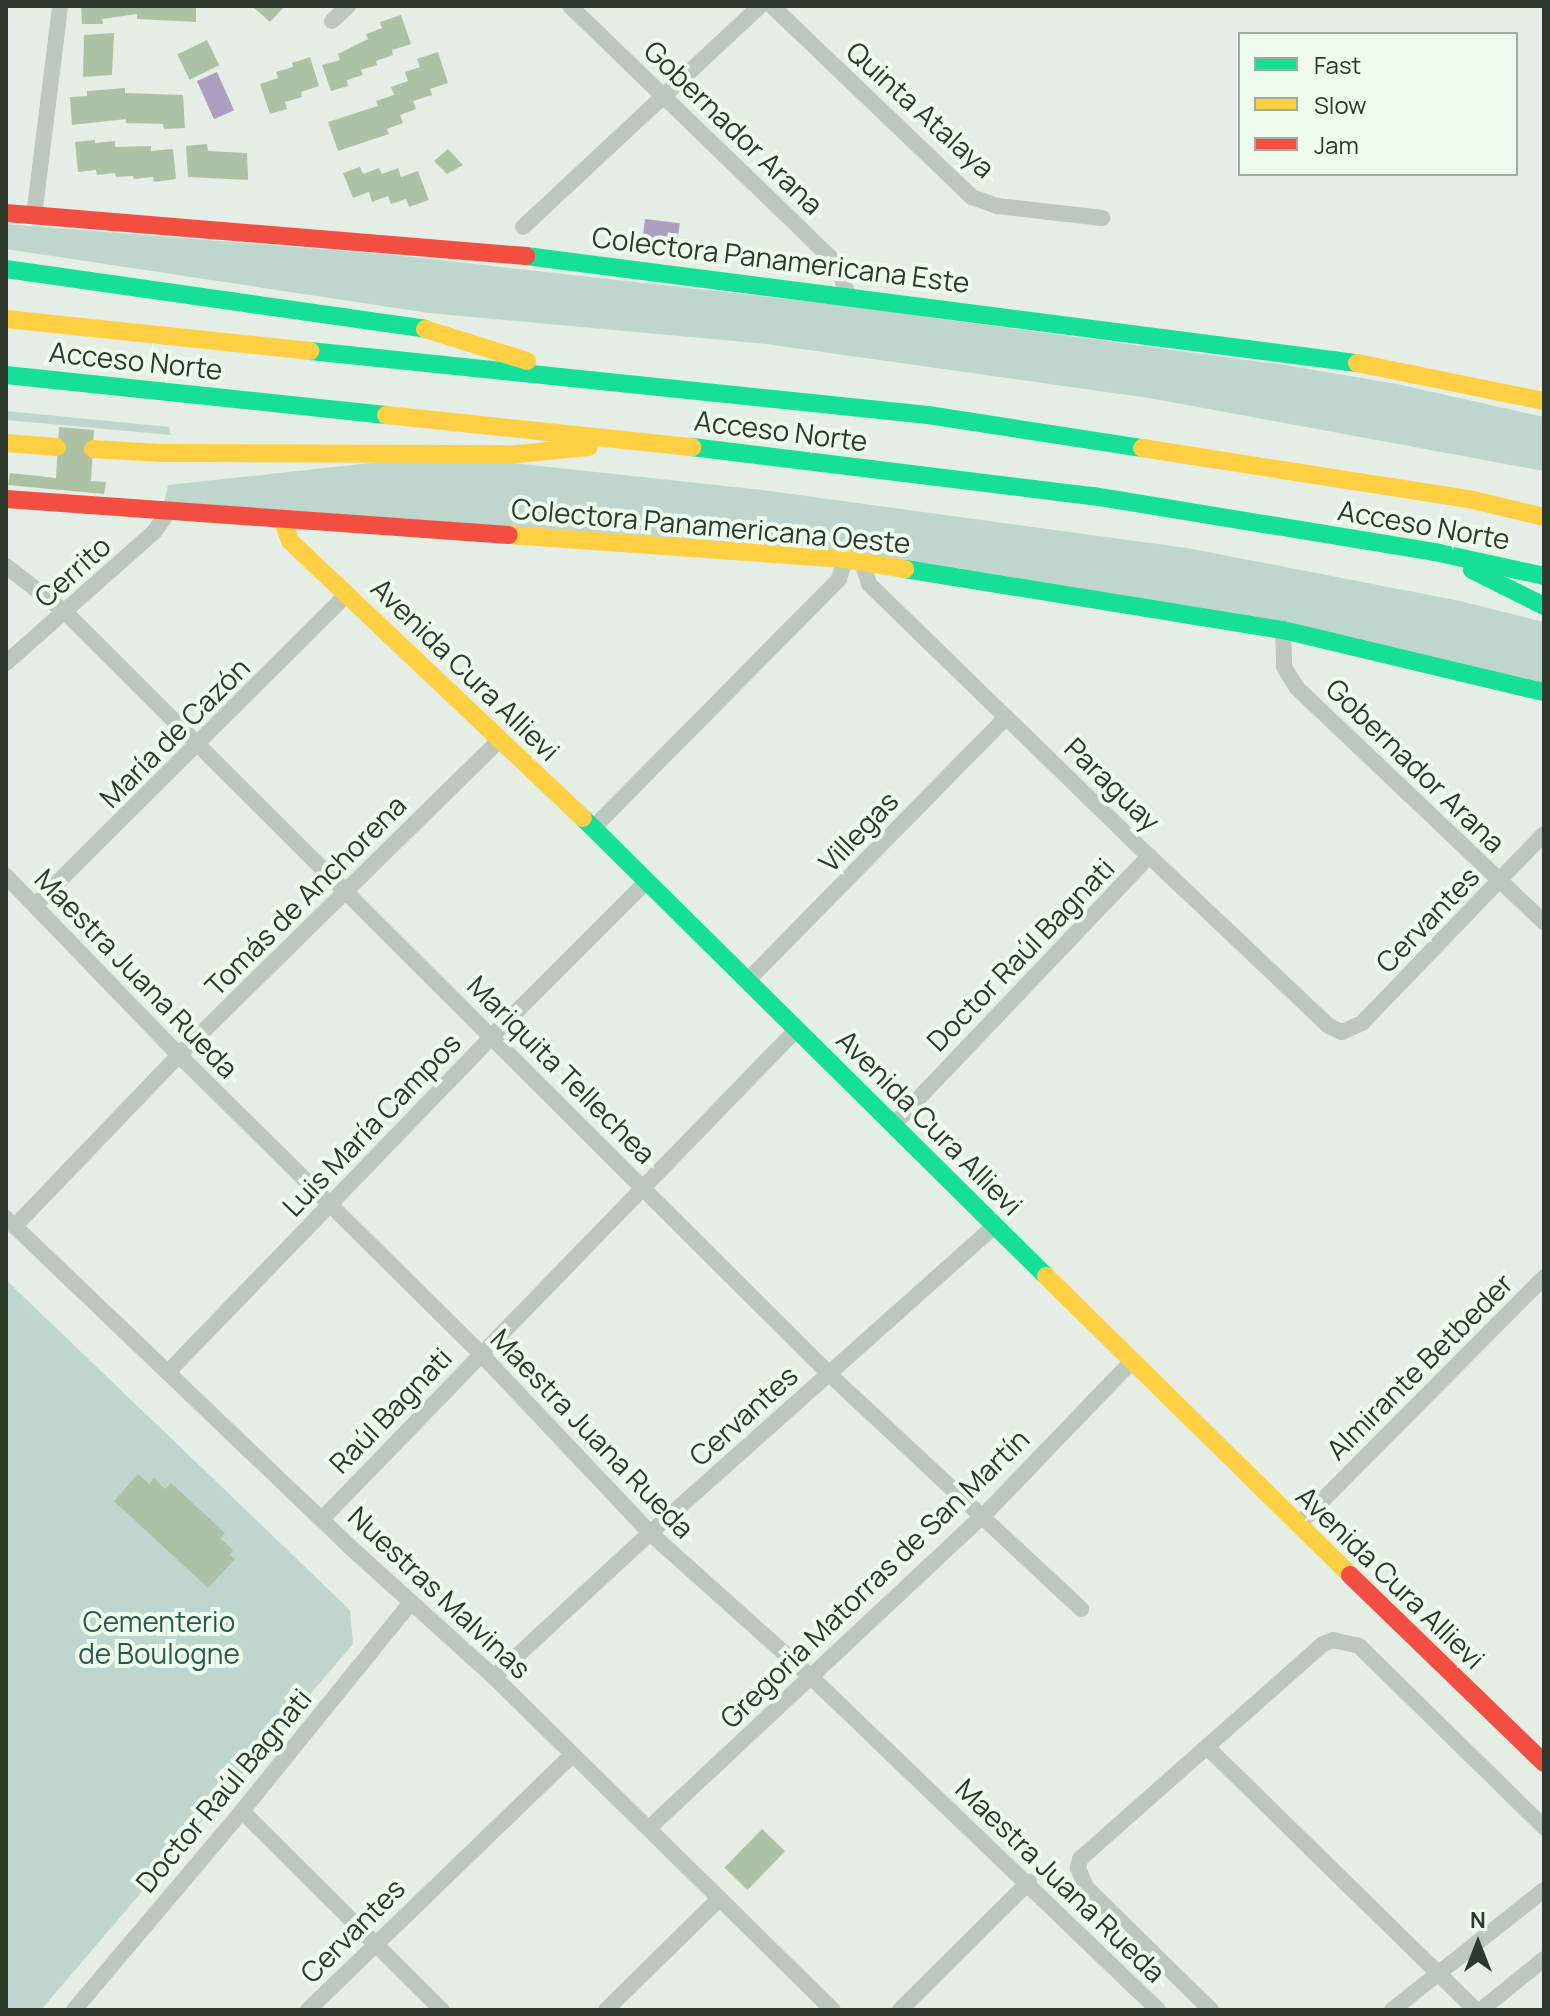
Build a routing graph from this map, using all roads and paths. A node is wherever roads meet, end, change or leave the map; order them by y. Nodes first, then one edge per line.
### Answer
1 (60, 6) edge
2 (348, 6) edge
3 (570, 6) edge
4 (760, 6) edge
5 (772, 6) edge
6 (332, 21) dead end
7 (663, 95) junction
8 (6, 213) edge
9 (34, 216) junction
10 (1102, 218) dead end
11 (523, 227) dead end
12 (6, 269) edge
13 (848, 295) junction
14 (6, 319) edge
15 (6, 375) edge
16 (573, 377) junction
17 (1544, 401) edge
18 (650, 442) junction
19 (6, 443) edge
20 (57, 447) dead end
21 (93, 449) dead end
22 (6, 499) edge
23 (1469, 499) junction
24 (1544, 501) edge
25 (168, 513) junction
26 (1544, 517) edge
27 (282, 519) junction
28 (1435, 552) junction
29 (853, 560) junction
30 (6, 566) edge
31 (1544, 576) edge
32 (347, 594) junction
33 (1544, 606) edge
34 (65, 612) junction
35 (1283, 630) junction
36 (6, 663) edge
37 (1544, 692) edge
38 (1006, 717) junction
39 (500, 740) junction
40 (198, 746) junction
41 (593, 828) junction
42 (1544, 834) edge
43 (1149, 856) junction
44 (6, 876) edge
45 (647, 881) junction
46 (1500, 881) junction
47 (345, 891) junction
48 (36, 904) junction
49 (1544, 922) edge
50 (747, 981) junction
51 (797, 1029) junction
52 (1342, 1032) joint
53 (492, 1036) junction
54 (179, 1055) junction
55 (895, 1123) junction
56 (643, 1187) junction
57 (329, 1205) junction
58 (11, 1222) edge
59 (994, 1227) junction
60 (1544, 1277) edge
61 (480, 1353) junction
62 (1131, 1362) junction
63 (169, 1371) junction
64 (828, 1373) junction
65 (984, 1515) junction
66 (323, 1518) junction
67 (1298, 1525) junction
68 (650, 1533) junction
69 (411, 1602) junction
70 (1081, 1609) dead end
71 (494, 1677) junction
72 (811, 1677) junction
73 (1207, 1747) junction
74 (572, 1755) junction
75 (1544, 1763) edge
76 (242, 1811) junction
77 (1544, 1827) edge
78 (649, 1828) junction
79 (1029, 1882) junction
80 (1544, 1890) edge
81 (719, 1899) junction
82 (374, 1942) junction
83 (1544, 1959) edge
84 (1437, 1973) junction
85 (74, 2010) edge
86 (308, 2010) edge
87 (442, 2010) edge
88 (606, 2010) edge
89 (833, 2010) edge
90 (900, 2010) edge
91 (1158, 2010) edge
92 (1211, 2010) edge
93 (1392, 2010) edge
94 (1479, 2010) edge

1 - 9 street
2 - 6 street
3 - 7 street, Gobernador Arana
4 - 7 street
5 - 10 street, Quinta Atalaya
7 - 11 street
7 - 13 street, Gobernador Arana
8 - 9 main road, Colectora Panamericana Este
9 - 13 main road, Colectora Panamericana Este
12 - 16 main road
13 - 17 main road, Colectora Panamericana Este
14 - 16 main road, Acceso Norte
15 - 18 main road, Acceso Norte
16 - 23 main road, Acceso Norte
18 - 21 main road
18 - 28 main road, Acceso Norte
19 - 20 main road
22 - 25 main road, Colectora Panamericana Oeste
23 - 24 main road
23 - 26 main road, Acceso Norte
25 - 27 main road, Colectora Panamericana Oeste
25 - 34 street, Cerrito
27 - 29 main road, Colectora Panamericana Oeste
27 - 32 main road, Avenida Cura Allievi
28 - 31 main road, Acceso Norte
28 - 33 main road
29 - 35 main road, Colectora Panamericana Oeste
29 - 38 street, Paraguay
29 - 41 street
30 - 34 street, Mariquita Tellechea
32 - 39 main road, Avenida Cura Allievi
32 - 40 street, María de Cazón
34 - 36 street, Cerrito
34 - 40 street, Mariquita Tellechea
35 - 37 main road, Colectora Panamericana Oeste
35 - 46 street, Gobernador Arana
38 - 43 street, Paraguay
38 - 50 street, Villegas
39 - 41 main road, Avenida Cura Allievi
39 - 47 street, Tomás de Anchorena
40 - 47 street, Mariquita Tellechea
40 - 48 street, María de Cazón
41 - 45 main road, Avenida Cura Allievi
42 - 46 street, Cervantes
43 - 52 street, Paraguay
43 - 55 street, Doctor Raúl Bagnati
44 - 48 street, Maestra Juana Rueda
45 - 50 main road, Avenida Cura Allievi
45 - 53 street, Luis María Campos
46 - 49 street, Gobernador Arana
46 - 52 street, Cervantes
47 - 53 street, Mariquita Tellechea
47 - 54 street, Tomás de Anchorena
48 - 54 street, Maestra Juana Rueda
50 - 51 main road, Avenida Cura Allievi
51 - 55 main road, Avenida Cura Allievi
51 - 56 street, Raúl Bagnati
53 - 56 street, Mariquita Tellechea
53 - 57 street, Luis María Campos
54 - 57 street, Maestra Juana Rueda
54 - 58 street, Tomás de Anchorena
55 - 59 main road, Avenida Cura Allievi
56 - 61 street, Raúl Bagnati
56 - 64 street, Mariquita Tellechea
57 - 61 street, Maestra Juana Rueda
57 - 63 street, Luis María Campos
58 - 63 street, Nuestras Malvinas
59 - 62 main road, Avenida Cura Allievi
59 - 64 street, Cervantes
60 - 67 street, Almirante Betbeder
61 - 66 street, Raúl Bagnati
61 - 68 street, Maestra Juana Rueda
62 - 65 street, Gregoria Matorras de San Martín
62 - 67 main road, Avenida Cura Allievi
63 - 66 street, Nuestras Malvinas
64 - 65 street, Mariquita Tellechea
64 - 68 street, Cervantes
65 - 70 street, Mariquita Tellechea
65 - 72 street, Gregoria Matorras de San Martín
66 - 69 street, Nuestras Malvinas
67 - 75 main road, Avenida Cura Allievi
68 - 71 street, Cervantes
68 - 72 street, Maestra Juana Rueda
69 - 71 street, Nuestras Malvinas
69 - 76 street, Doctor Raúl Bagnati
71 - 74 street, Nuestras Malvinas
72 - 78 street, Gregoria Matorras de San Martín
72 - 79 street, Maestra Juana Rueda
73 - 77 street
73 - 84 street
73 - 92 street
74 - 78 street, Nuestras Malvinas
74 - 82 street, Cervantes
76 - 82 street
76 - 85 street, Doctor Raúl Bagnati
78 - 81 street, Nuestras Malvinas
79 - 90 street
79 - 91 street, Maestra Juana Rueda
80 - 84 street
81 - 88 street
81 - 89 street, Nuestras Malvinas
82 - 86 street, Cervantes
82 - 87 street
83 - 94 street
84 - 93 street
84 - 94 street

